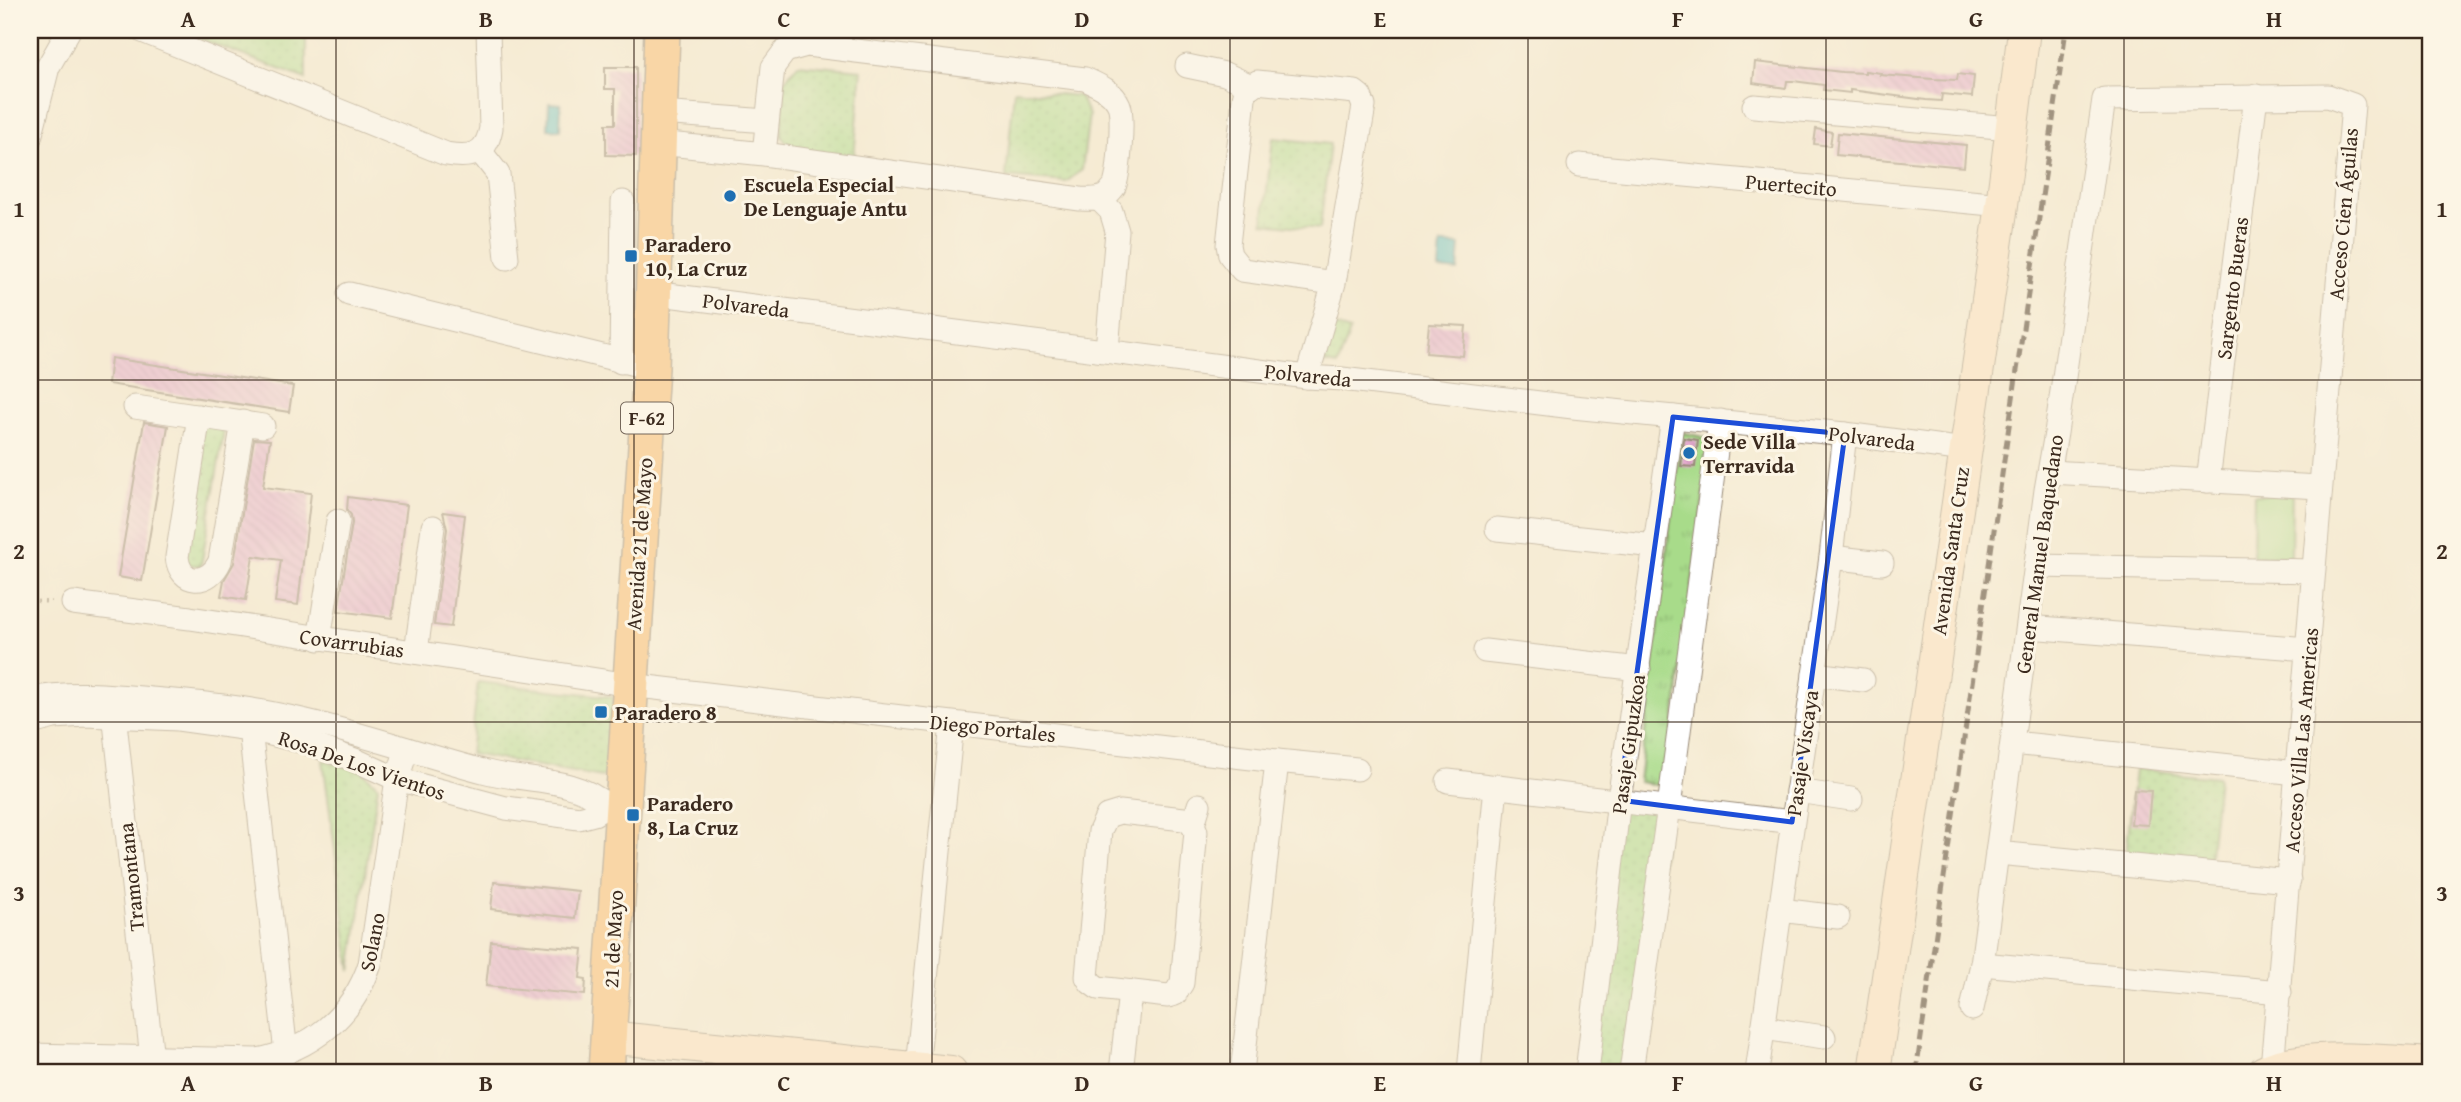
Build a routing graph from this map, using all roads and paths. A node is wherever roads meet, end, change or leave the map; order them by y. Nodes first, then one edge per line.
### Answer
1 (69, 30) edge
2 (140, 30) edge
3 (488, 30) edge
4 (662, 30) edge
5 (2024, 30) edge
6 (1187, 66) dead end
7 (1251, 86) junction
8 (2256, 96) junction
9 (2104, 99) joint
10 (1754, 106) dead end
11 (767, 121) junction
12 (660, 128) junction
13 (2011, 128) junction
14 (30, 138) edge
15 (480, 151) junction
16 (764, 154) junction
17 (1579, 165) dead end
18 (1099, 199) junction
19 (623, 202) dead end
20 (2002, 205) junction
21 (507, 258) dead end
22 (1334, 283) junction
23 (652, 293) junction
24 (349, 294) dead end
25 (1107, 350) junction
26 (636, 365) junction
27 (1307, 377) junction
28 (135, 407) dead end
29 (199, 416) junction
30 (1673, 417) junction
31 (1720, 421) junction
32 (1844, 434) junction
33 (1965, 450) junction
34 (2050, 472) junction
35 (2208, 481) junction
36 (2320, 487) junction
37 (338, 521) dead end
38 (433, 527) dead end
39 (1497, 529) dead end
40 (1656, 546) junction
41 (1831, 557) junction
42 (1882, 563) dead end
43 (2036, 566) junction
44 (2314, 570) junction
45 (194, 580) junction
46 (73, 603) dead end
47 (190, 618) junction
48 (2028, 627) junction
49 (319, 639) junction
50 (2308, 649) junction
51 (1485, 651) dead end
52 (416, 652) junction
53 (1639, 668) junction
54 (1814, 674) junction
55 (1863, 680) dead end
56 (630, 685) junction
57 (30, 699) edge
58 (113, 706) junction
59 (251, 720) junction
60 (30, 722) edge
61 (952, 724) junction
62 (30, 732) edge
63 (2013, 743) junction
64 (407, 749) junction
65 (1277, 761) junction
66 (1357, 769) dead end
67 (2297, 773) junction
68 (397, 779) junction
69 (1448, 781) dead end
70 (1496, 786) junction
71 (1797, 791) junction
72 (1851, 799) dead end
73 (1619, 800) junction
74 (614, 806) junction
75 (1670, 807) junction
76 (1792, 822) junction
77 (1997, 853) junction
78 (2289, 881) junction
79 (1780, 911) junction
80 (1838, 917) dead end
81 (1982, 964) junction
82 (1130, 992) junction
83 (2280, 992) junction
84 (1972, 1009) dead end
85 (1763, 1028) junction
86 (607, 1037) junction
87 (1824, 1037) dead end
88 (286, 1053) junction
89 (30, 1055) edge
90 (152, 1059) junction
91 (2431, 1064) edge
92 (917, 1068) junction
93 (2268, 1070) edge
94 (606, 1072) edge
95 (951, 1072) edge
96 (1121, 1072) edge
97 (1242, 1072) edge
98 (1469, 1072) edge
99 (1587, 1072) edge
100 (1631, 1072) edge
101 (1757, 1072) edge
102 (1874, 1072) edge

1 - 14 street
2 - 15 street
3 - 15 street
4 - 12 main road, Avenida 21 de Mayo / F-62
5 - 13 main road, Avenida Santa Cruz
6 - 7 street
7 - 22 street
7 - 22 street
8 - 9 street, Acceso Cien Águilas
8 - 35 street, Sargento Bueras
8 - 36 street, Acceso Cien Águilas
9 - 34 street, General Manuel Baquedano
10 - 13 street
11 - 12 street
11 - 16 street
11 - 18 street
12 - 16 street
12 - 23 main road, Avenida 21 de Mayo / F-62
13 - 20 main road, Avenida Santa Cruz
15 - 21 street
16 - 18 street
17 - 20 street, Puertecito
18 - 25 street
19 - 26 street
20 - 33 main road, Avenida Santa Cruz
22 - 27 street
23 - 25 street, Polvareda
23 - 26 main road, Avenida 21 de Mayo / F-62
24 - 26 street
25 - 27 street, Polvareda
26 - 56 main road, Avenida 21 de Mayo / F-62
27 - 30 street, Polvareda
28 - 29 street
29 - 45 street
29 - 45 street
30 - 31 street, Polvareda
30 - 40 street, Pasaje Gipuzkoa
31 - 32 street, Polvareda
31 - 75 street
32 - 33 street, Polvareda
32 - 41 street, Pasaje Viscaya
33 - 102 main road, Avenida Santa Cruz
34 - 35 street
34 - 43 street, General Manuel Baquedano
35 - 36 street
36 - 44 street, Acceso Villa Las Americas
37 - 49 street
38 - 52 street
39 - 40 street
40 - 53 street, Pasaje Gipuzkoa
41 - 42 street
41 - 54 street, Pasaje Viscaya
43 - 44 street
43 - 48 street, General Manuel Baquedano
44 - 50 street, Acceso Villa Las Americas
45 - 47 street
46 - 47 street, Covarrubias
47 - 49 street, Covarrubias
48 - 50 street
48 - 63 street, General Manuel Baquedano
49 - 52 street, Covarrubias
50 - 67 street, Acceso Villa Las Americas
51 - 53 street
52 - 56 street, Covarrubias
53 - 73 street, Pasaje Gipuzkoa
54 - 55 street
54 - 71 street, Pasaje Viscaya
56 - 61 street, Diego Portales
56 - 74 main road, Avenida 21 de Mayo / F-62
57 - 58 street, Rosa De Los Vientos
58 - 59 street, Rosa De Los Vientos
58 - 60 street, Rosa De Los Vientos
58 - 90 street, Tramontana
59 - 64 street, Rosa De Los Vientos
59 - 68 street, Rosa De Los Vientos
59 - 88 street
60 - 62 street
61 - 65 street, Diego Portales
61 - 92 street
63 - 67 street
63 - 77 street, General Manuel Baquedano
64 - 68 street, Solano
64 - 74 street, Rosa De Los Vientos
65 - 66 street, Diego Portales
65 - 97 street
67 - 78 street, Acceso Villa Las Americas
68 - 74 street, Rosa De Los Vientos
68 - 88 street, Solano
69 - 70 street
70 - 73 street
70 - 98 street
71 - 72 street
71 - 76 street, Pasaje Viscaya
73 - 75 street
73 - 99 street, Pasaje Gipuzkoa
74 - 86 main road, 21 de Mayo / F-62
75 - 76 street
75 - 100 street
76 - 79 street, Pasaje Viscaya
77 - 78 street
77 - 81 street, General Manuel Baquedano
78 - 83 street, Acceso Villa Las Americas
79 - 80 street
79 - 85 street, Pasaje Viscaya
81 - 83 street
81 - 84 street, General Manuel Baquedano
82 - 82 street
82 - 96 street
83 - 93 street, Acceso Villa Las Americas
85 - 87 street
85 - 101 street, Pasaje Viscaya
86 - 92 main road
86 - 94 main road, 21 de Mayo / F-62
88 - 90 street, Solano
89 - 90 street, Solano
91 - 93 main road
92 - 95 main road

